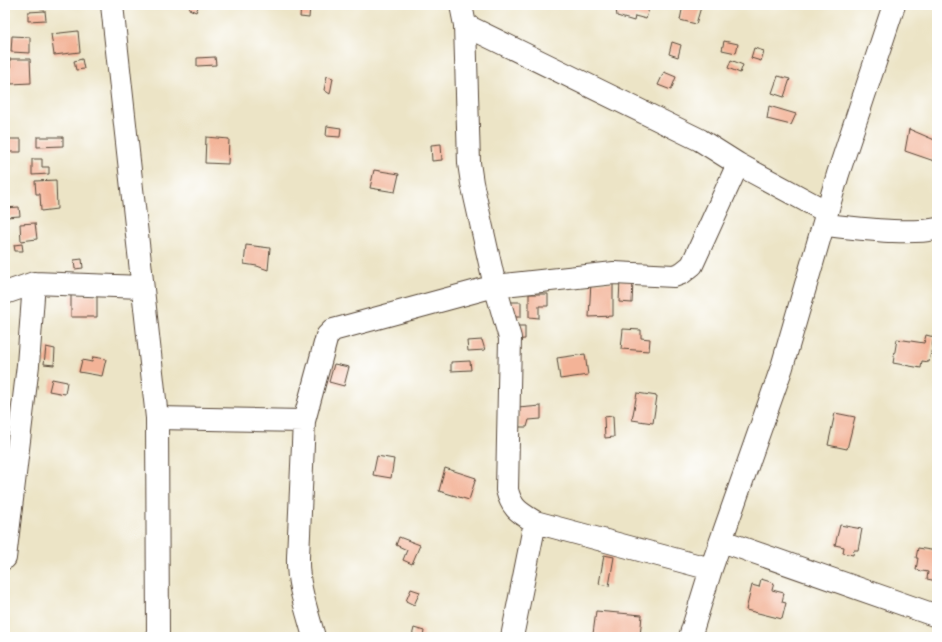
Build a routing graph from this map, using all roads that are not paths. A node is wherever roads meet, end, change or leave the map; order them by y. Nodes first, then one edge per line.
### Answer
1 (112, 5) edge
2 (894, 5) edge
3 (463, 15) edge
4 (738, 164) junction
5 (825, 218) junction
6 (937, 228) edge
7 (34, 283) junction
8 (495, 286) junction
9 (142, 287) junction
10 (5, 293) edge
11 (157, 418) junction
12 (304, 421) junction
13 (535, 522) junction
14 (722, 541) junction
15 (5, 558) edge
16 (712, 569) junction
17 (937, 616) edge
18 (158, 637) edge
19 (314, 637) edge
20 (512, 637) edge
21 (690, 637) edge

1 - 9 street
2 - 5 street
3 - 4 street
3 - 8 street
4 - 5 street
4 - 8 street
5 - 6 street
5 - 14 street
7 - 9 street
7 - 10 street
7 - 15 street
8 - 12 street
8 - 13 street
9 - 11 street
11 - 12 street
11 - 18 street
12 - 19 street
13 - 16 street
13 - 20 street
14 - 16 street
14 - 17 street
16 - 21 street

